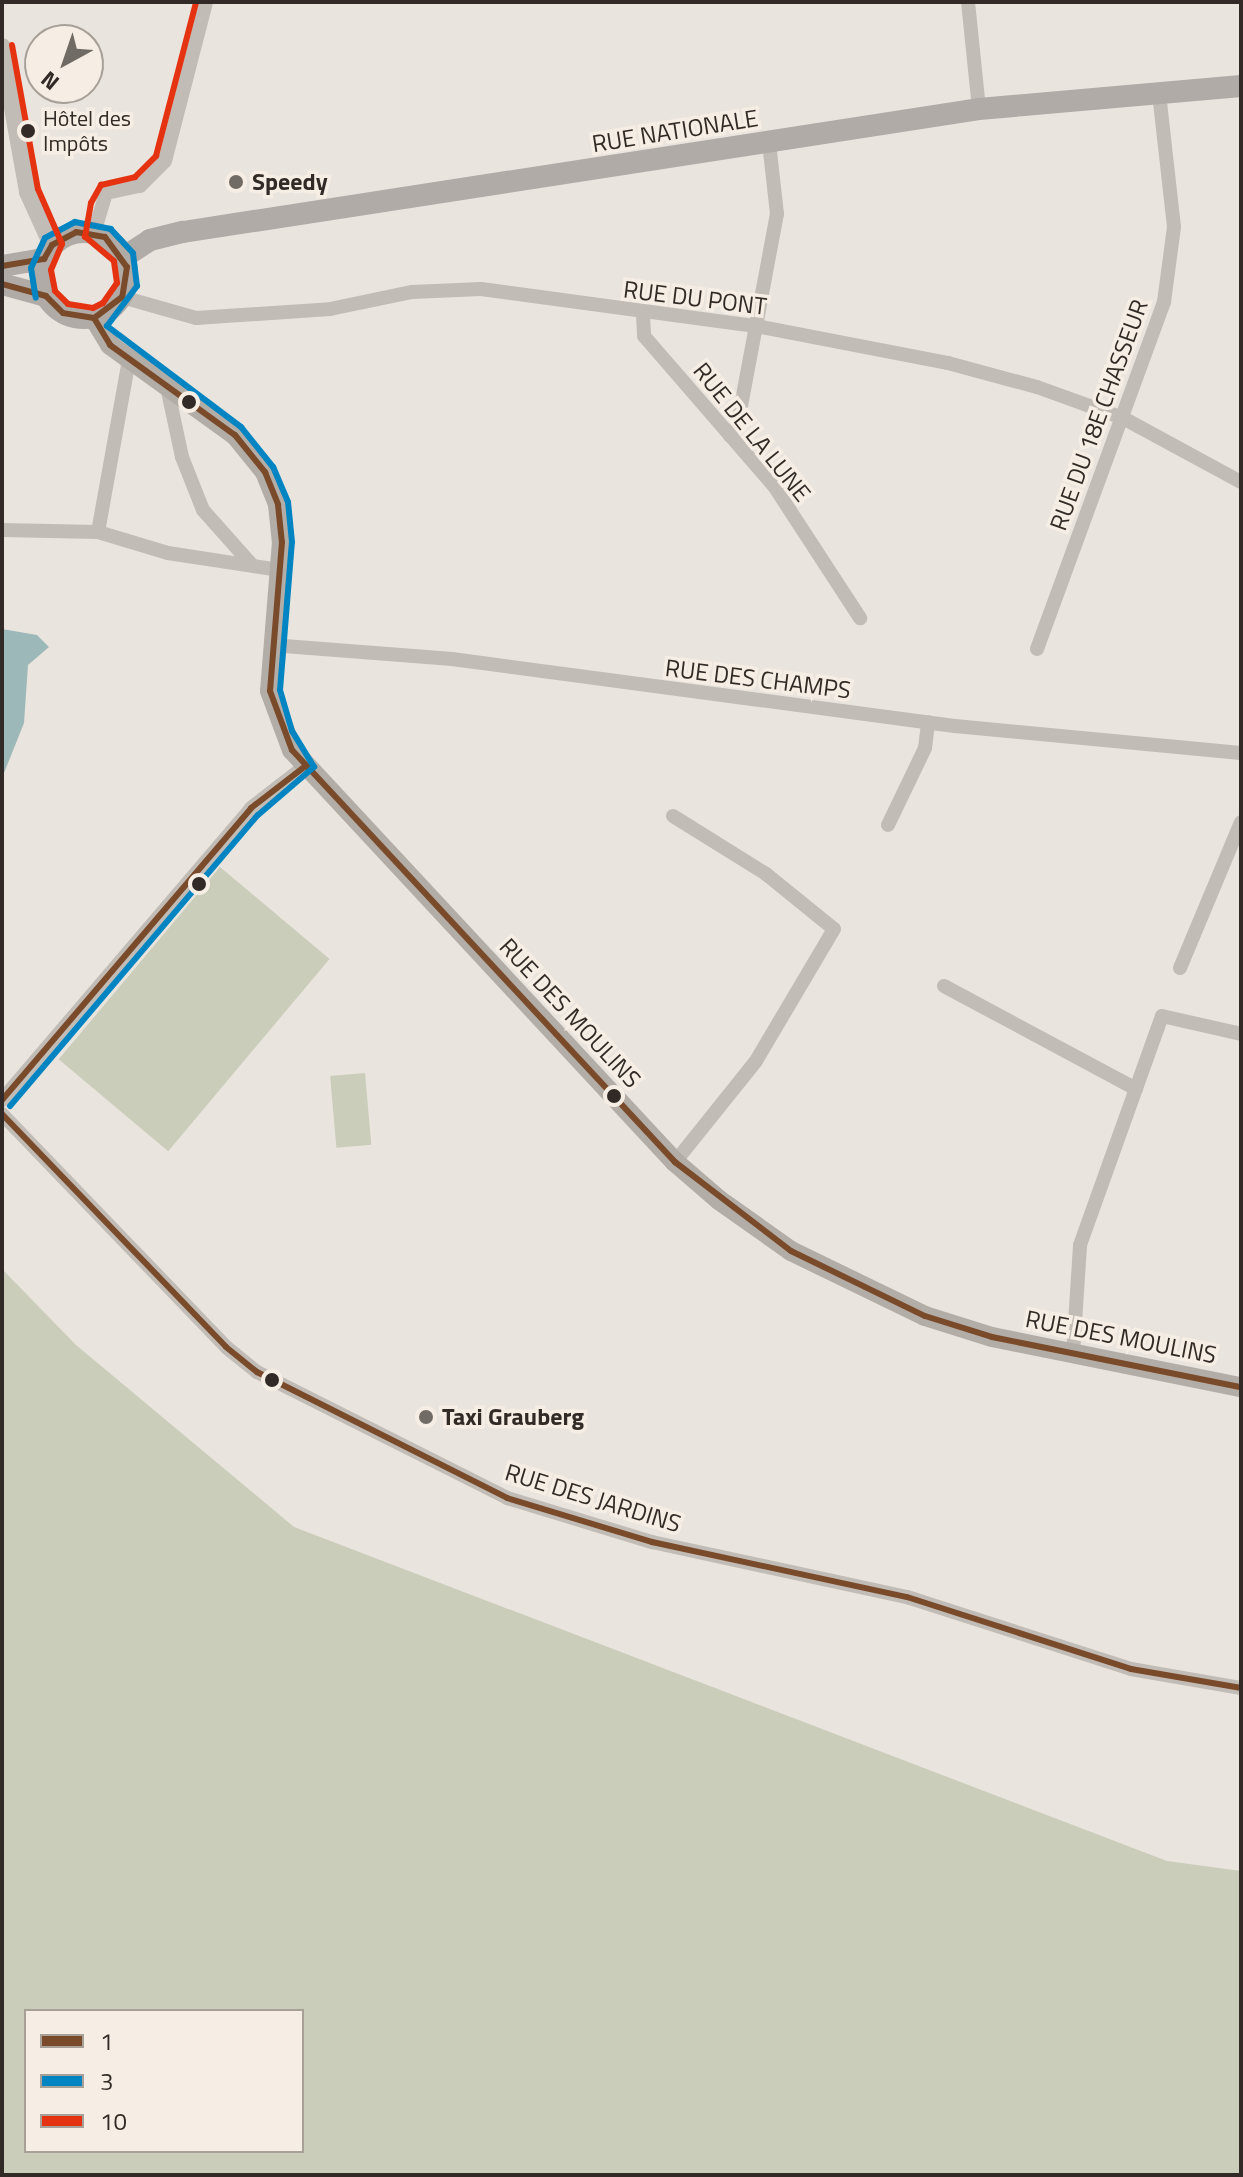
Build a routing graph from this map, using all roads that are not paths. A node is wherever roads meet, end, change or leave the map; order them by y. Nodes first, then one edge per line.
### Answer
1 (206, 2) edge
2 (968, 2) edge
3 (2, 47) edge
4 (1241, 86) edge
5 (1159, 94) junction
6 (979, 109) junction
7 (769, 143) junction
8 (94, 233) junction
9 (48, 252) junction
10 (124, 257) junction
11 (2, 266) edge
12 (2, 284) edge
13 (46, 296) junction
14 (122, 297) junction
15 (643, 315) junction
16 (94, 318) junction
17 (756, 326) junction
18 (129, 359) junction
19 (167, 387) junction
20 (1123, 418) junction
21 (730, 436) junction
22 (1241, 482) edge
23 (2, 530) edge
24 (98, 532) junction
25 (252, 565) junction
26 (279, 570) junction
27 (860, 618) dead end
28 (271, 645) junction
29 (1037, 649) dead end
30 (928, 722) junction
31 (1241, 753) edge
32 (304, 767) junction
33 (673, 816) dead end
34 (1241, 822) edge
35 (888, 825) dead end
36 (1180, 968) dead end
37 (944, 986) dead end
38 (1241, 1034) edge
39 (1136, 1089) junction
40 (2, 1100) edge
41 (2, 1114) edge
42 (675, 1162) junction
43 (1073, 1354) junction
44 (1241, 1387) edge
45 (1241, 1688) edge

1 - 8 street
2 - 6 street
3 - 9 street
4 - 5 main road, RUE NATIONALE
5 - 6 main road, RUE NATIONALE
5 - 20 street, RUE DU 18E CHASSEUR
6 - 7 main road, RUE NATIONALE
7 - 10 main road, RUE NATIONALE
7 - 17 street
8 - 9 main road
8 - 10 main road
9 - 11 main road
9 - 13 main road
10 - 14 main road
12 - 13 main road
13 - 16 main road
14 - 15 street, RUE DU PONT
14 - 16 main road
15 - 17 street, RUE DU PONT
15 - 21 street, RUE DE LA LUNE
16 - 18 main road, RUE DES MOULINS
17 - 20 street, RUE DU PONT
17 - 21 street
18 - 19 main road, RUE DES MOULINS
18 - 24 street
19 - 25 street
19 - 26 main road, RUE DES MOULINS
20 - 22 street, RUE DU PONT
20 - 29 street, RUE DU 18E CHASSEUR
21 - 27 street, RUE DE LA LUNE
23 - 24 street
24 - 25 street
25 - 26 street
26 - 28 main road, RUE DES MOULINS
28 - 30 street, RUE DES CHAMPS
28 - 32 main road, RUE DES MOULINS
30 - 31 street, RUE DES CHAMPS
30 - 35 street
32 - 40 street
32 - 42 main road, RUE DES MOULINS
33 - 42 street
34 - 36 street
37 - 39 street
38 - 39 street
39 - 43 street
41 - 45 street, RUE DES JARDINS
42 - 43 main road, RUE DES MOULINS
43 - 44 main road, RUE DES MOULINS

